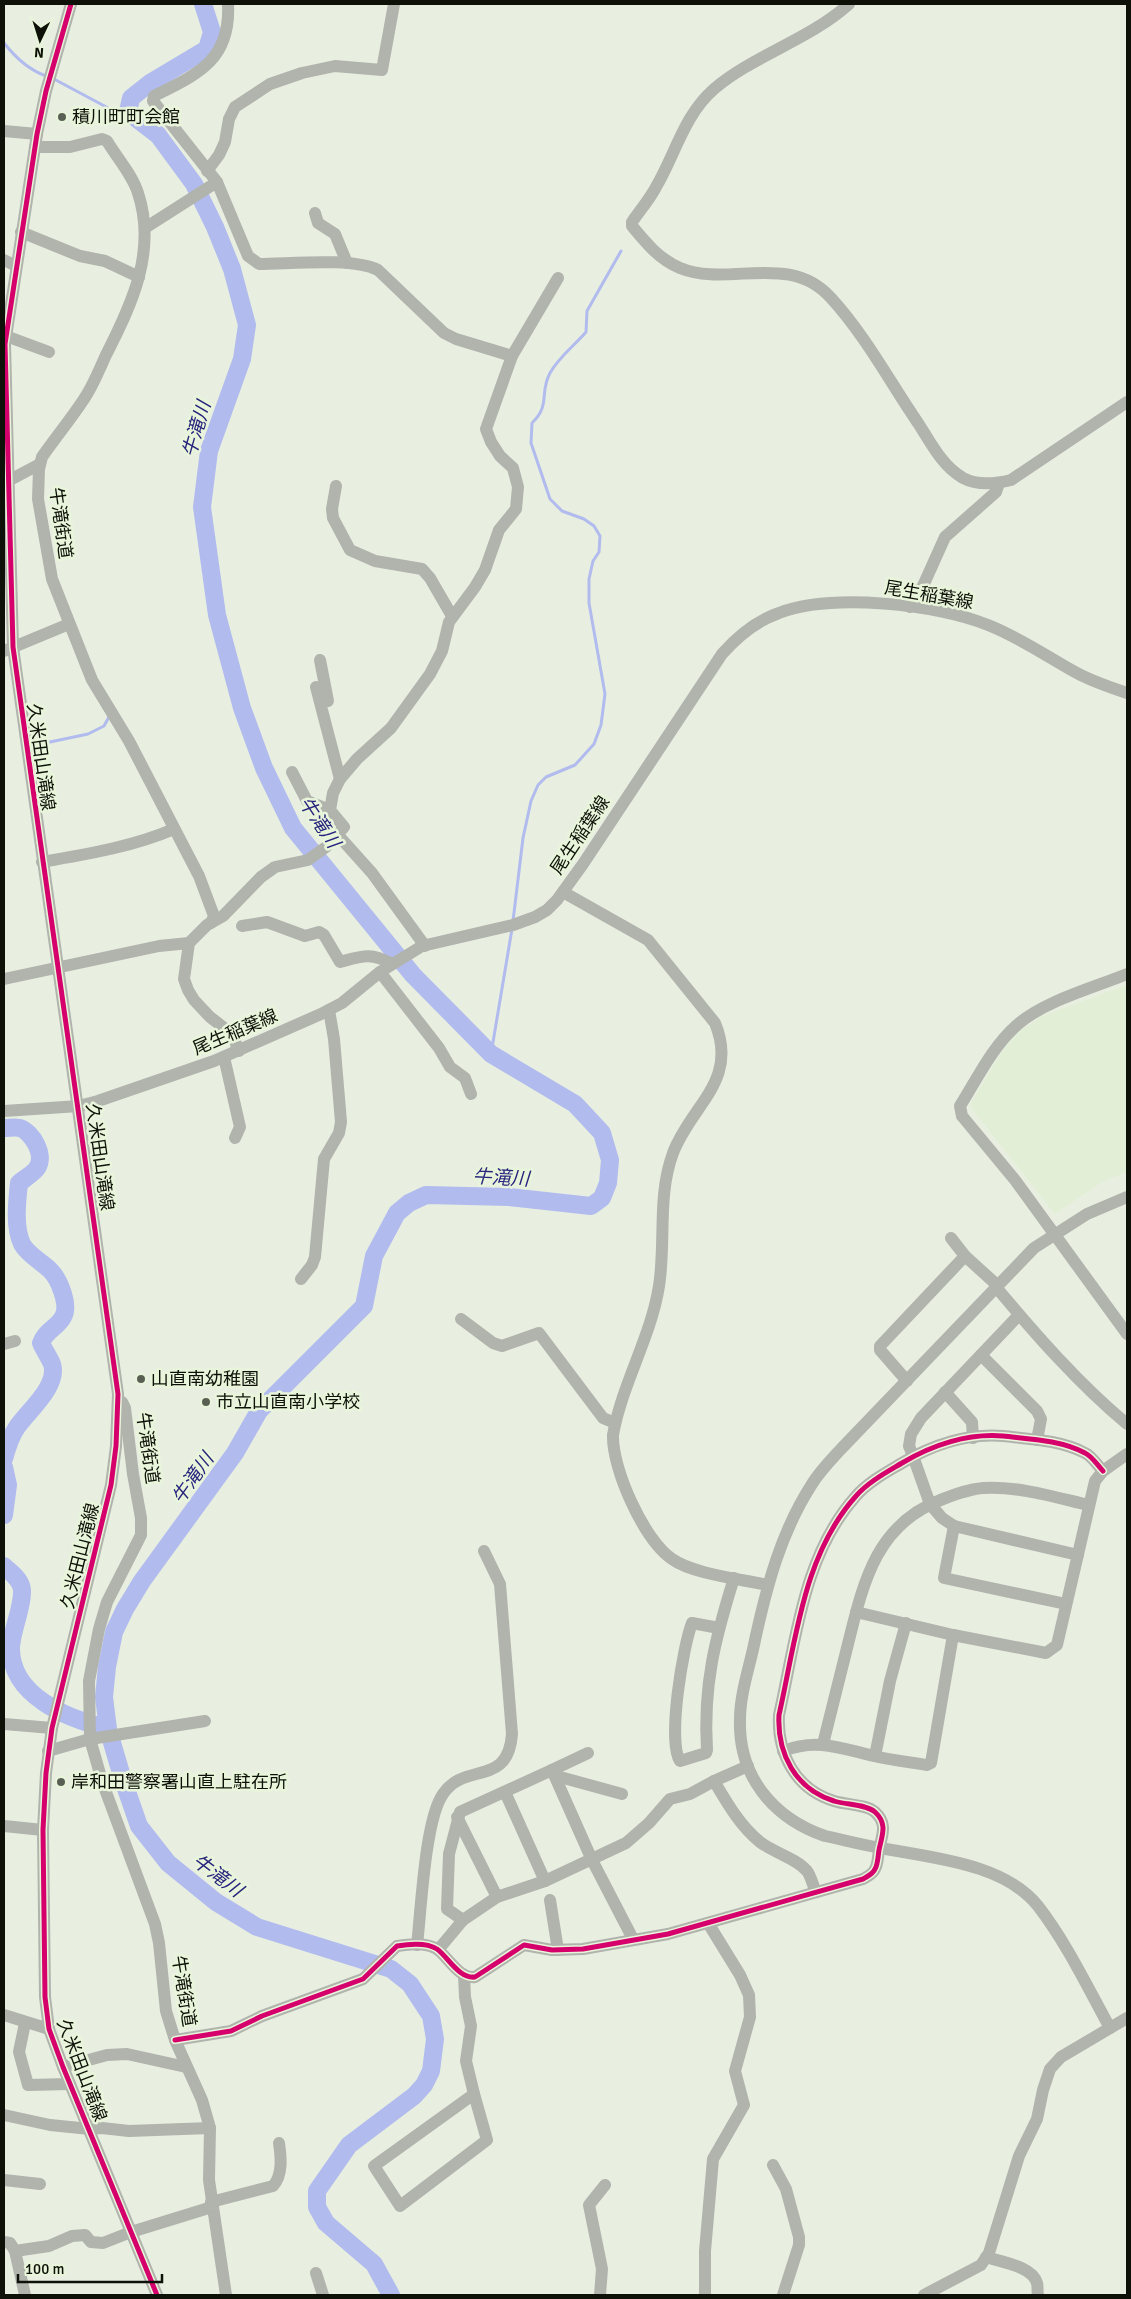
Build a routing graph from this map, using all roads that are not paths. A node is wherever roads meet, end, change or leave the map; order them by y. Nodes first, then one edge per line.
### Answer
1 (71, 4) edge
2 (228, 4) edge
3 (394, 4) edge
4 (848, 4) edge
5 (4, 131) edge
6 (37, 134) junction
7 (35, 147) junction
8 (208, 171) junction
9 (217, 182) junction
10 (315, 213) dead end
11 (145, 228) junction
12 (21, 232) junction
13 (4, 260) edge
14 (347, 263) junction
15 (16, 266) junction
16 (139, 277) junction
17 (558, 278) dead end
18 (6, 336) junction
19 (49, 352) dead end
20 (512, 356) junction
21 (1127, 402) edge
22 (6, 450) edge
23 (40, 464) junction
24 (8, 481) junction
25 (999, 483) junction
26 (336, 486) dead end
27 (910, 607) junction
28 (452, 616) junction
29 (69, 624) junction
30 (8, 649) edge
31 (320, 660) dead end
32 (316, 687) dead end
33 (1127, 693) edge
34 (322, 711) junction
35 (292, 772) dead end
36 (340, 779) junction
37 (330, 810) junction
38 (174, 829) junction
39 (337, 834) junction
40 (42, 862) junction
41 (563, 892) junction
42 (211, 923) junction
43 (242, 926) dead end
44 (189, 943) junction
45 (424, 946) junction
46 (392, 964) junction
47 (56, 967) junction
48 (380, 972) junction
49 (1127, 974) edge
50 (4, 979) edge
51 (329, 1010) junction
52 (240, 1051) junction
53 (224, 1057) junction
54 (471, 1094) dead end
55 (79, 1106) junction
56 (4, 1111) edge
57 (235, 1138) dead end
58 (1127, 1197) edge
59 (1055, 1234) junction
60 (951, 1238) dead end
61 (966, 1256) junction
62 (301, 1279) dead end
63 (997, 1286) junction
64 (1019, 1315) junction
65 (460, 1319) dead end
66 (1127, 1334) edge
67 (981, 1355) junction
68 (907, 1381) junction
69 (946, 1392) junction
70 (118, 1394) junction
71 (615, 1423) junction
72 (1127, 1424) edge
73 (973, 1438) junction
74 (1037, 1440) junction
75 (116, 1446) junction
76 (130, 1448) junction
77 (1127, 1454) edge
78 (913, 1456) junction
79 (1103, 1472) junction
80 (930, 1504) junction
81 (1088, 1505) junction
82 (954, 1526) junction
83 (484, 1551) dead end
84 (1078, 1555) junction
85 (734, 1578) junction
86 (767, 1585) junction
87 (1066, 1604) junction
88 (856, 1612) junction
89 (906, 1623) junction
90 (719, 1628) junction
91 (953, 1635) junction
92 (205, 1721) dead end
93 (53, 1723) junction
94 (4, 1724) edge
95 (92, 1738) junction
96 (823, 1744) junction
97 (48, 1751) junction
98 (783, 1751) junction
99 (588, 1752) dead end
100 (875, 1756) junction
101 (748, 1766) junction
102 (552, 1770) junction
103 (714, 1780) junction
104 (505, 1792) junction
105 (622, 1794) dead end
106 (458, 1817) junction
107 (4, 1826) edge
108 (43, 1830) junction
109 (879, 1848) junction
110 (592, 1860) junction
111 (545, 1882) junction
112 (816, 1892) junction
113 (497, 1897) junction
114 (550, 1900) dead end
115 (463, 1920) junction
116 (708, 1923) junction
117 (633, 1940) junction
118 (417, 1945) junction
119 (438, 1950) junction
120 (558, 1950) junction
121 (464, 1975) junction
122 (4, 2015) edge
123 (1127, 2018) edge
124 (25, 2022) junction
125 (1110, 2028) junction
126 (49, 2030) junction
127 (175, 2040) junction
128 (63, 2067) junction
129 (186, 2067) junction
130 (70, 2084) junction
131 (474, 2094) junction
132 (4, 2114) edge
133 (210, 2128) junction
134 (90, 2129) junction
135 (279, 2143) dead end
136 (772, 2165) dead end
137 (4, 2180) edge
138 (40, 2184) dead end
139 (605, 2186) dead end
140 (212, 2205) junction
141 (131, 2232) junction
142 (4, 2242) edge
143 (14, 2251) junction
144 (986, 2257) junction
145 (316, 2273) dead end
146 (25, 2295) edge
147 (158, 2295) edge
148 (226, 2295) edge
149 (323, 2295) edge
150 (600, 2295) edge
151 (705, 2295) edge
152 (783, 2295) edge
153 (924, 2295) edge
154 (1038, 2295) edge

1 - 6 street, 久米田山滝線
2 - 8 street
3 - 8 street
4 - 25 street
5 - 6 street
6 - 7 street, 久米田山滝線
7 - 11 street, 牛滝街道
7 - 12 street, 久米田山滝線
8 - 9 street
9 - 11 street
9 - 14 street
10 - 14 street
11 - 16 street, 牛滝街道
12 - 15 street, 久米田山滝線
12 - 16 street
13 - 15 street
14 - 20 street
15 - 18 street, 久米田山滝線
16 - 23 street, 牛滝街道
17 - 20 street
18 - 19 street
18 - 22 street, 久米田山滝線
20 - 28 street
21 - 25 street
22 - 24 street, 久米田山滝線
23 - 24 street
23 - 29 street, 牛滝街道
24 - 30 street, 久米田山滝線
25 - 27 street
26 - 28 street
27 - 33 street, 尾生稲葉線
27 - 41 street, 尾生稲葉線
28 - 36 street
29 - 30 street
29 - 38 street, 牛滝街道
30 - 40 street, 久米田山滝線
31 - 34 street
32 - 34 street
34 - 36 street
35 - 37 street
36 - 37 street
37 - 39 street
38 - 40 street
38 - 42 street, 牛滝街道
39 - 42 street
39 - 45 street
40 - 47 street, 久米田山滝線
41 - 45 street, 尾生稲葉線
41 - 71 street
42 - 44 street
43 - 46 street
44 - 47 street
44 - 52 street
45 - 46 street, 尾生稲葉線
46 - 48 street, 尾生稲葉線
47 - 50 street
47 - 55 street, 久米田山滝線
48 - 51 street, 尾生稲葉線
48 - 54 street
49 - 59 street
51 - 52 street, 尾生稲葉線
51 - 62 street
52 - 53 street, 尾生稲葉線
53 - 55 street, 尾生稲葉線
53 - 57 street
55 - 56 street, 尾生稲葉線
55 - 70 street, 久米田山滝線
58 - 59 street
59 - 63 street
59 - 66 street
60 - 61 street
61 - 63 street
61 - 68 street
63 - 64 street
63 - 68 street
64 - 67 street
64 - 72 street
65 - 71 street
67 - 69 street
67 - 74 street
68 - 86 street
69 - 73 street
69 - 78 street
70 - 75 street, 久米田山滝線
70 - 76 street, 牛滝街道
71 - 85 street
73 - 74 street
73 - 78 street
74 - 79 street
75 - 76 street
75 - 93 street, 久米田山滝線
76 - 95 street, 牛滝街道
77 - 79 street
78 - 80 street
78 - 98 street
79 - 81 street
80 - 81 street
80 - 82 street
80 - 88 street
81 - 84 street
82 - 84 street
82 - 87 street
83 - 118 street
84 - 87 street
85 - 86 street
85 - 90 street
86 - 101 street
87 - 91 street
88 - 89 street
88 - 96 street
89 - 91 street
89 - 100 street
90 - 90 street
91 - 100 street
92 - 95 street
93 - 94 street
93 - 97 street, 久米田山滝線
95 - 97 street
95 - 127 street, 牛滝街道
96 - 98 street
96 - 100 street
97 - 108 street, 久米田山滝線
98 - 109 street
99 - 102 street
101 - 103 street
101 - 109 street
102 - 104 street
102 - 105 street
102 - 110 street
103 - 110 street
103 - 112 street
104 - 106 street
104 - 111 street
106 - 113 street
106 - 115 street
107 - 108 street
108 - 126 street, 久米田山滝線
109 - 112 street
109 - 125 street
110 - 111 street
110 - 117 street
111 - 113 street
112 - 116 street
113 - 115 street
114 - 120 street
115 - 119 street
116 - 117 street
116 - 151 street
117 - 120 street
118 - 119 street
118 - 127 street
119 - 121 street
120 - 121 street
121 - 131 street
122 - 124 street
123 - 125 street
124 - 126 street
124 - 130 street
125 - 144 street
126 - 128 street, 久米田山滝線
127 - 129 street, 牛滝街道
128 - 129 street
128 - 130 street, 久米田山滝線
129 - 133 street, 牛滝街道
130 - 134 street, 久米田山滝線
131 - 131 street
132 - 134 street
133 - 134 street
133 - 140 street, 牛滝街道
134 - 141 street, 久米田山滝線
135 - 140 street
136 - 152 street
137 - 138 street
139 - 150 street
140 - 141 street
140 - 148 street, 牛滝街道
141 - 143 street
141 - 147 street, 久米田山滝線
142 - 143 street
143 - 146 street
144 - 153 street
144 - 154 street
145 - 149 street

